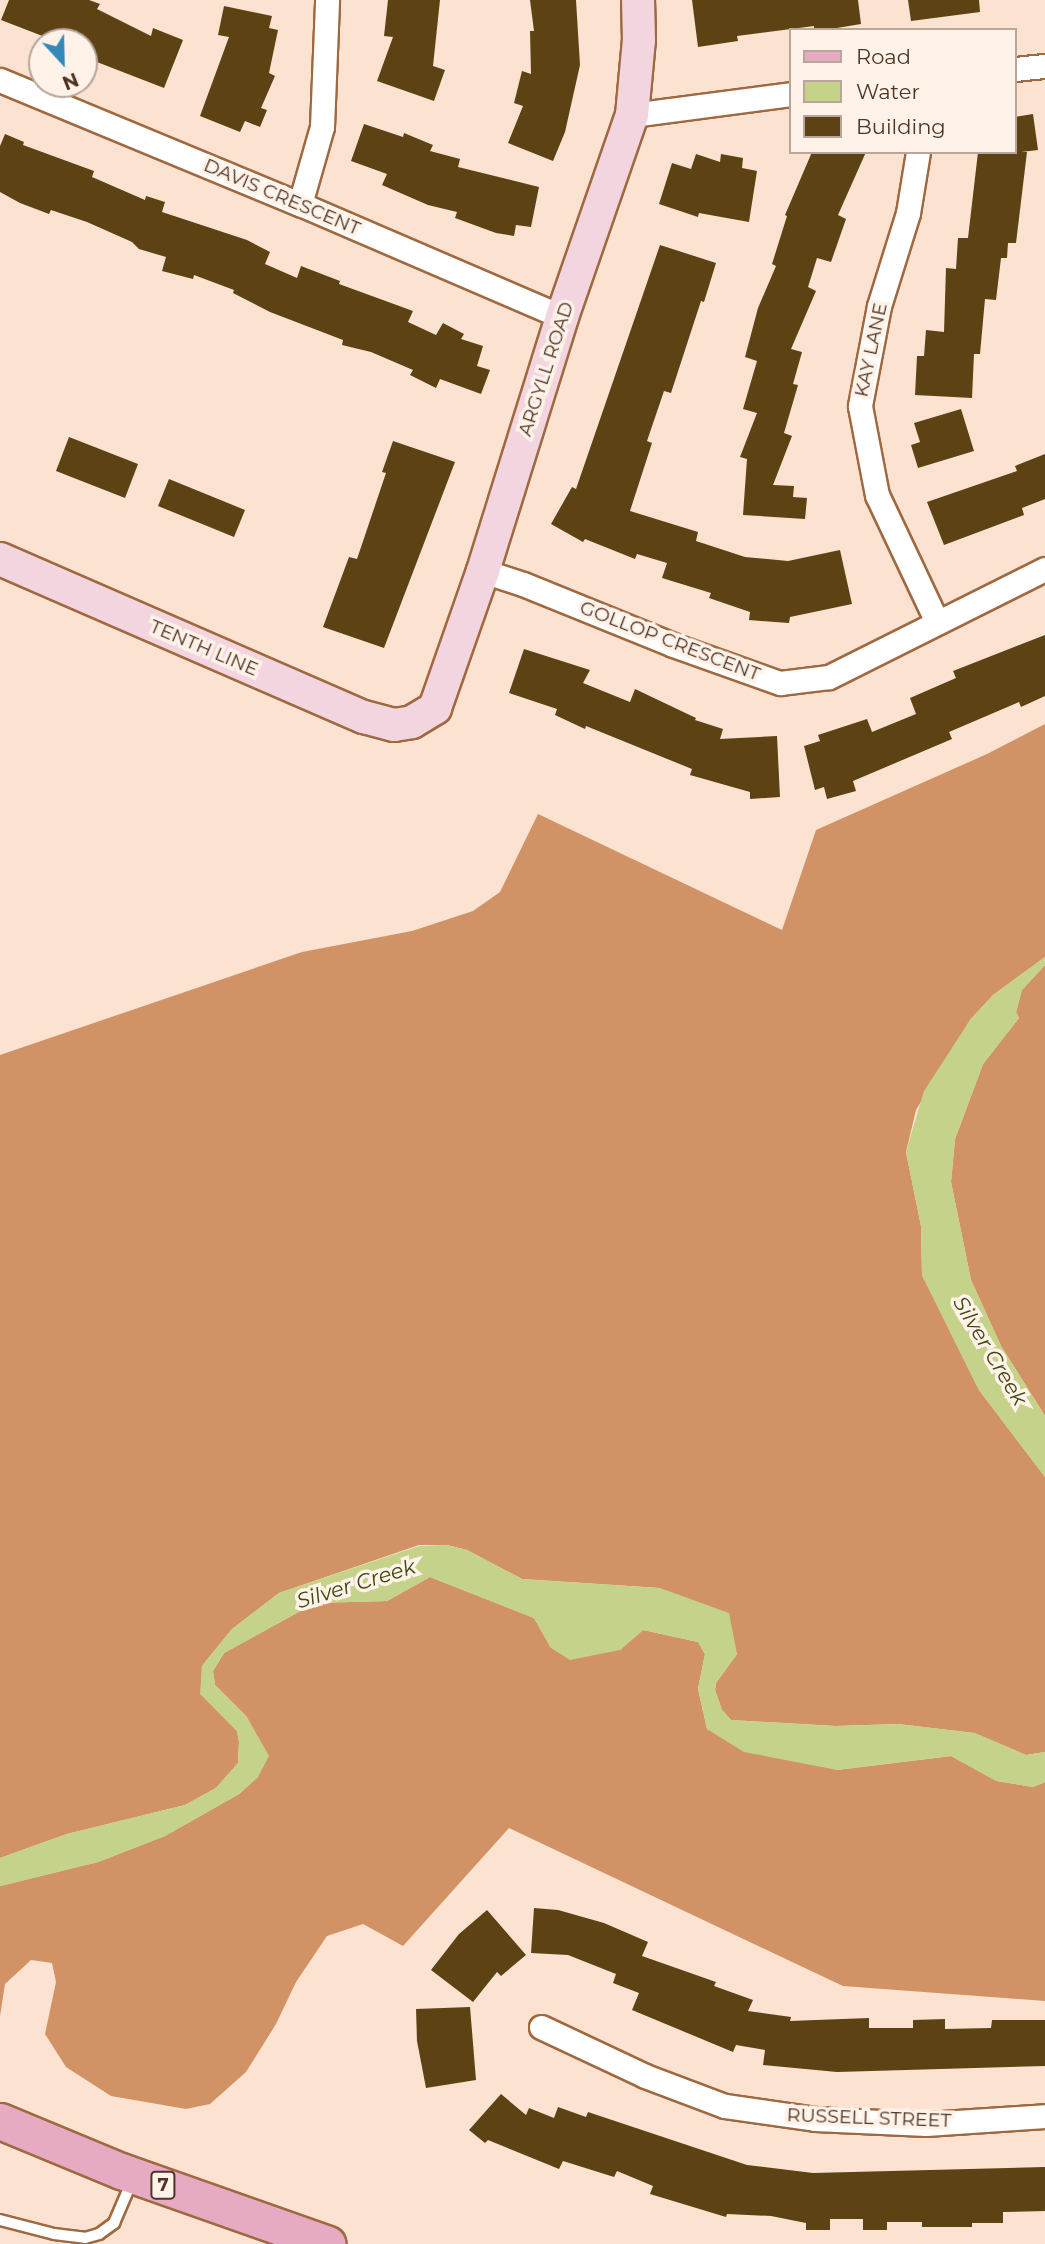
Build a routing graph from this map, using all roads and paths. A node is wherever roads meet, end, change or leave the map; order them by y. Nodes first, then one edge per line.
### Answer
1 (327, 0) edge
2 (638, 0) edge
3 (1045, 66) edge
4 (1017, 69) edge
5 (0, 80) edge
6 (790, 94) edge
7 (632, 115) junction
8 (918, 154) edge
9 (300, 204) junction
10 (562, 317) junction
11 (0, 559) edge
12 (1045, 569) edge
13 (483, 571) junction
14 (937, 622) junction
15 (412, 722) joint
16 (541, 2027) dead end
17 (1045, 2116) edge
18 (0, 2121) edge
19 (134, 2175) junction
20 (0, 2220) edge
21 (328, 2244) edge

1 - 9 street
2 - 7 street, ARGYLL ROAD
3 - 4 street
5 - 9 street, DAVIS CRESCENT
6 - 7 street
7 - 10 street, ARGYLL ROAD
8 - 14 street, KAY LANE
9 - 10 street, DAVIS CRESCENT
10 - 13 street, ARGYLL ROAD
11 - 15 street, TENTH LINE
12 - 14 street, GOLLOP CRESCENT
13 - 14 street, GOLLOP CRESCENT
13 - 15 street, ARGYLL ROAD
16 - 17 street, RUSSELL STREET
18 - 19 main road, 7
19 - 20 lane
19 - 21 main road, 7

